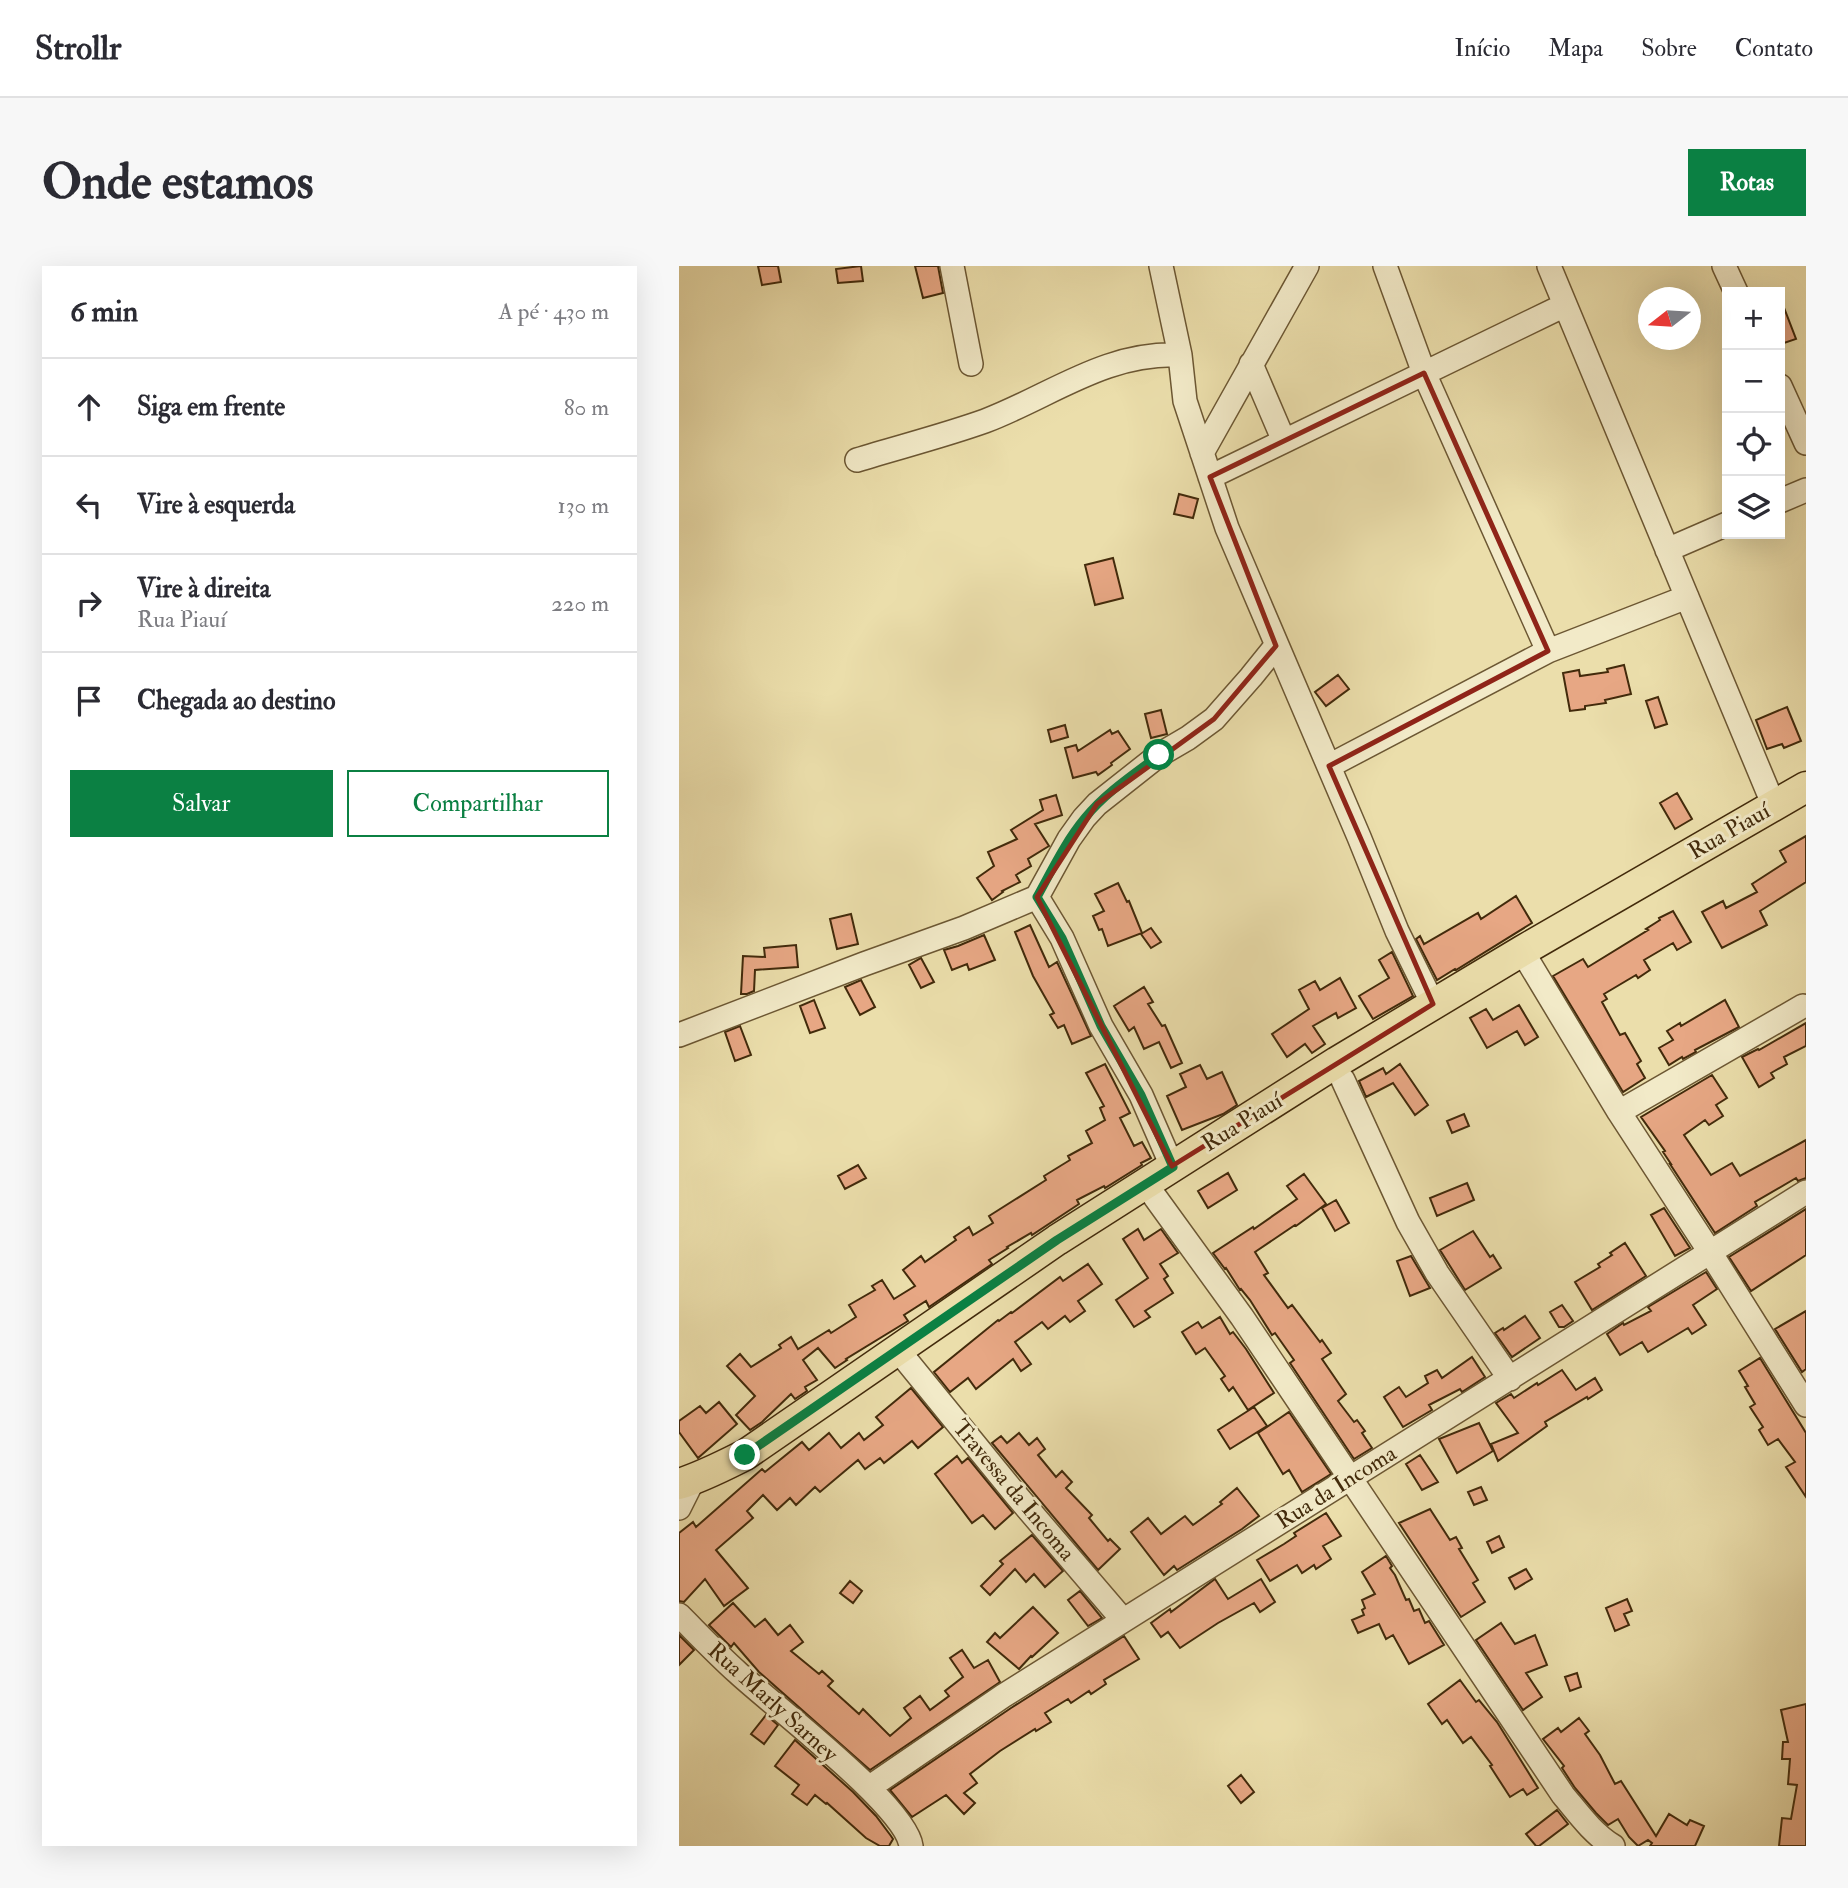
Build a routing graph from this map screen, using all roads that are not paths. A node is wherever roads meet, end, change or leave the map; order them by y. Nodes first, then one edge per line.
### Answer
1 (953, 266) edge
2 (1161, 266) edge
3 (1307, 266) edge
4 (1385, 266) edge
5 (1549, 266) edge
6 (1724, 266) edge
7 (1734, 287) edge
8 (1565, 305) junction
9 (1180, 355) junction
10 (971, 364) dead end
11 (1251, 364) junction
12 (1424, 373) junction
13 (1785, 397) edge
14 (1285, 441) junction
15 (1806, 443) edge
16 (1202, 453) junction
17 (857, 460) dead end
18 (1210, 477) junction
19 (1806, 490) edge
20 (1785, 499) edge
21 (1722, 526) edge
22 (1667, 550) junction
23 (1686, 597) junction
24 (1276, 646) junction
25 (1548, 651) junction
26 (1329, 766) junction
27 (1806, 787) edge
28 (1774, 806) junction
29 (1806, 806) edge
30 (1037, 897) junction
31 (1526, 959) junction
32 (1433, 1004) junction
33 (1803, 1006) dead end
34 (679, 1035) edge
35 (1343, 1080) junction
36 (1619, 1112) junction
37 (1173, 1167) junction
38 (1806, 1192) edge
39 (1155, 1198) junction
40 (1710, 1252) junction
41 (905, 1360) junction
42 (1510, 1379) junction
43 (1806, 1405) edge
44 (1349, 1478) junction
45 (684, 1492) edge
46 (679, 1615) edge
47 (1123, 1620) junction
48 (870, 1787) junction
49 (911, 1846) edge
50 (1613, 1846) edge

1 - 10 street
2 - 9 street
3 - 11 street
4 - 12 street
5 - 8 street
6 - 7 street
8 - 12 street
8 - 22 street
9 - 16 street
9 - 17 street
11 - 14 street
11 - 16 street
12 - 14 street
12 - 25 street
13 - 15 street
14 - 18 street
16 - 18 street
18 - 24 street
19 - 20 street
21 - 22 street
22 - 23 street
23 - 25 street
23 - 28 street
24 - 26 street
24 - 30 street
25 - 26 street
26 - 32 street
27 - 28 main road, Rua Piauí
28 - 31 main road, Rua Piauí
29 - 31 main road
30 - 34 street
30 - 37 street
31 - 32 main road, Rua Piauí
31 - 35 main road, Rua Piauí
31 - 36 street
32 - 37 main road, Rua Piauí
33 - 36 street
35 - 39 main road, Rua Piauí
35 - 42 street
36 - 40 street
37 - 45 main road, Rua Piauí
38 - 40 street, Rua da Incoma
39 - 41 main road, Rua Piauí
39 - 44 street
40 - 42 street, Rua da Incoma
40 - 43 street
41 - 45 main road, Rua Piauí
41 - 47 street, Travessa da Incoma
42 - 44 street, Rua da Incoma
44 - 47 street, Rua da Incoma
44 - 50 street
46 - 48 street, Rua Marly Sarney
47 - 48 street, Rua da Incoma
48 - 49 street, Rua Marly Sarney

